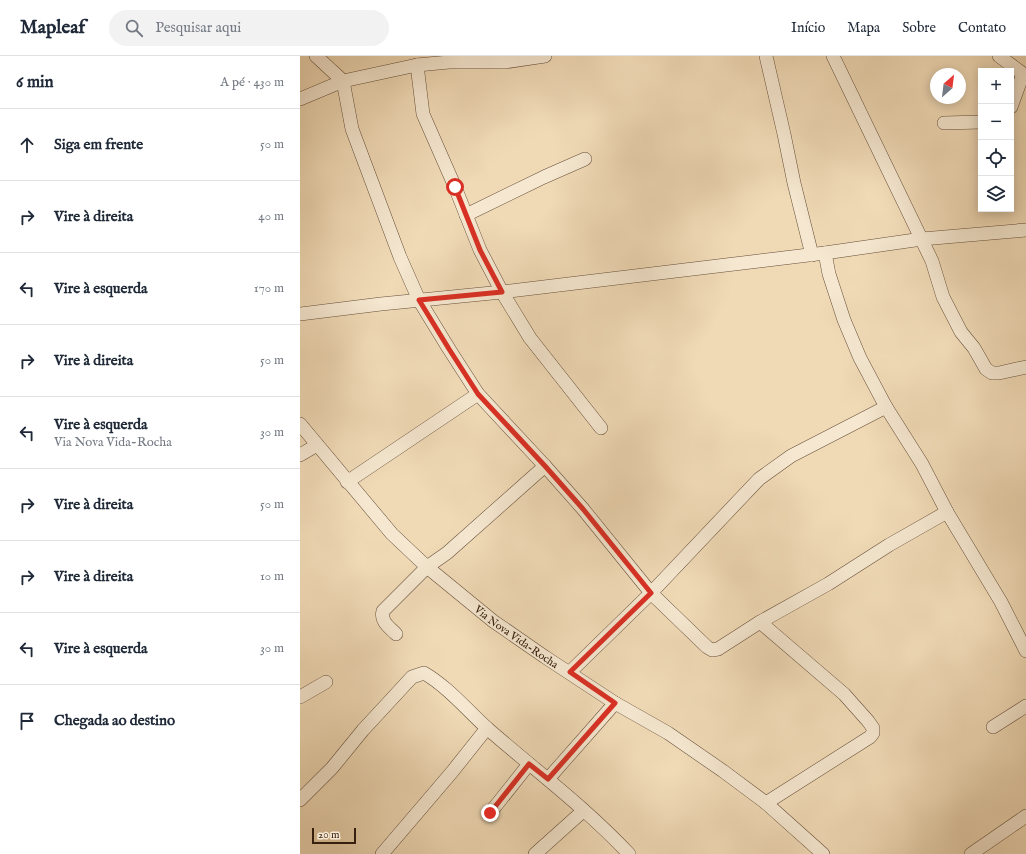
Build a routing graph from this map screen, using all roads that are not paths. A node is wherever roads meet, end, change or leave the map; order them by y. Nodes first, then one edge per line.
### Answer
1 (316, 56) edge
2 (545, 56) edge
3 (766, 56) edge
4 (833, 56) edge
5 (999, 56) edge
6 (472, 59) edge
7 (417, 65) junction
8 (1024, 75) edge
9 (343, 81) junction
10 (300, 99) edge
11 (1012, 104) edge
12 (978, 122) edge
13 (944, 123) dead end
14 (586, 159) dead end
15 (466, 215) junction
16 (1026, 230) edge
17 (922, 239) junction
18 (825, 253) junction
19 (812, 254) junction
20 (502, 292) junction
21 (419, 300) junction
22 (300, 314) edge
23 (1026, 367) edge
24 (478, 394) junction
25 (886, 407) junction
26 (300, 424) edge
27 (601, 428) dead end
28 (317, 444) junction
29 (300, 455) edge
30 (545, 466) junction
31 (347, 482) junction
32 (947, 512) junction
33 (427, 567) junction
34 (651, 593) junction
35 (760, 622) junction
36 (396, 634) dead end
37 (1026, 650) edge
38 (570, 672) junction
39 (326, 682) dead end
40 (300, 698) edge
41 (615, 703) junction
42 (1026, 706) edge
43 (993, 727) dead end
44 (487, 728) junction
45 (529, 764) junction
46 (548, 779) junction
47 (300, 800) edge
48 (766, 803) junction
49 (583, 811) junction
50 (490, 813) dead end
51 (1026, 816) edge
52 (382, 854) edge
53 (536, 854) edge
54 (629, 854) edge
55 (823, 854) edge
56 (972, 854) edge

1 - 9 street
2 - 6 street
3 - 19 street
4 - 17 street
5 - 8 street
6 - 7 street
7 - 9 street
7 - 15 street
8 - 11 street
9 - 10 street
9 - 21 street
12 - 13 street
14 - 15 street
15 - 20 street
16 - 17 street
17 - 18 street
17 - 23 street
18 - 19 street
18 - 25 street
19 - 20 street
20 - 21 street
20 - 27 street
21 - 22 street
21 - 24 street
24 - 30 street
24 - 31 street
25 - 32 street
25 - 34 street
26 - 28 street, Via Nova Vida-Rocha
28 - 29 street
28 - 31 street, Via Nova Vida-Rocha
30 - 33 street
30 - 34 street
31 - 33 street, Via Nova Vida-Rocha
32 - 35 street
32 - 37 street
33 - 36 street
33 - 38 street, Via Nova Vida-Rocha
34 - 35 street
34 - 38 street
35 - 48 street
38 - 41 street, Via Nova Vida-Rocha
39 - 40 street
41 - 46 street
41 - 48 street, Via Nova Vida-Rocha
42 - 43 street
44 - 45 street
44 - 47 street
44 - 52 street
45 - 46 street
45 - 50 street
46 - 49 street
48 - 55 street, Via Nova Vida-Rocha
49 - 53 street
49 - 54 street
51 - 56 street

